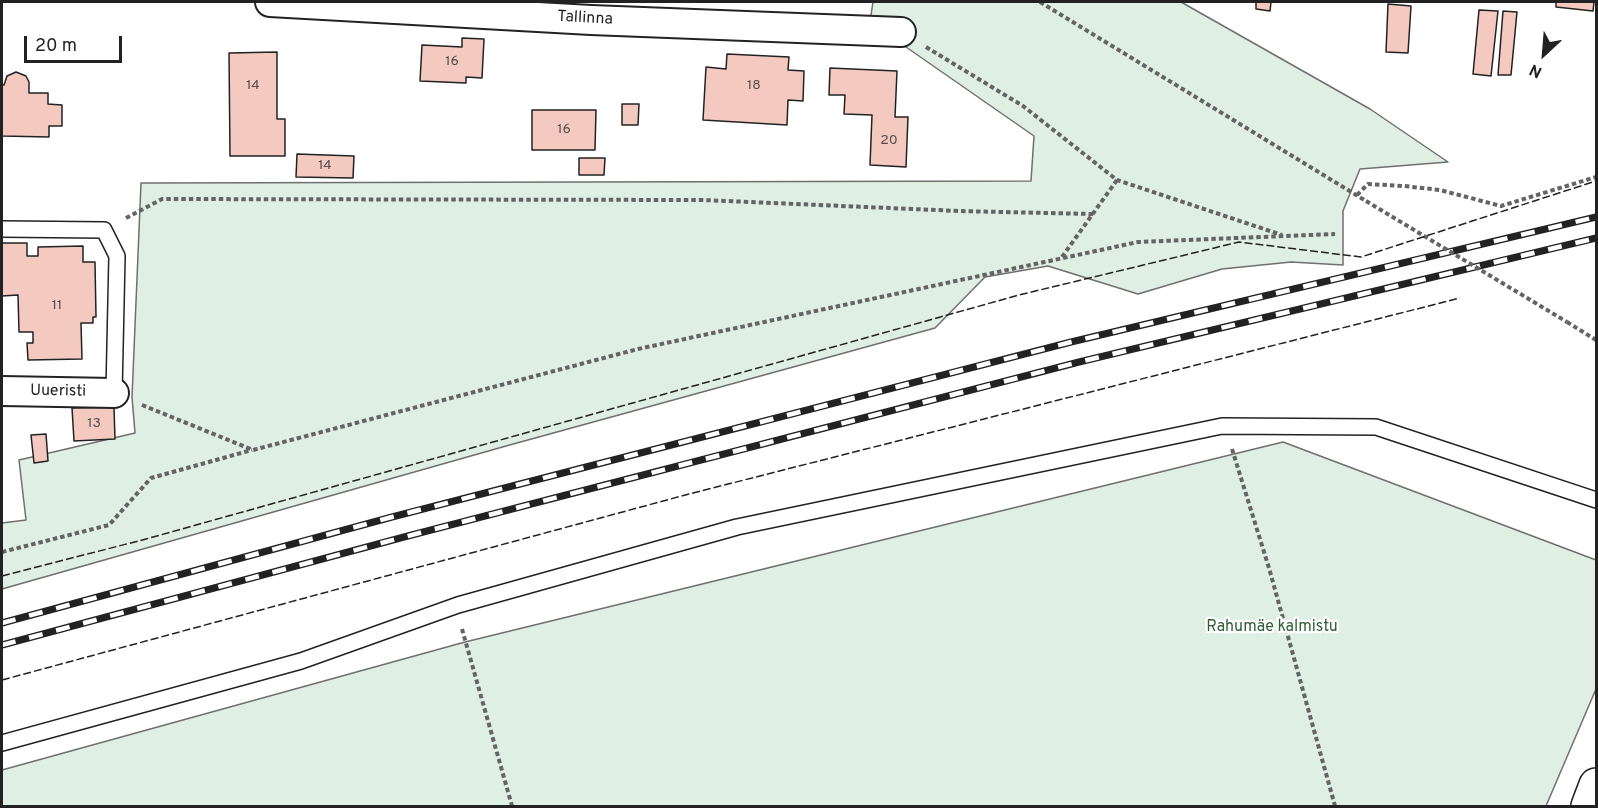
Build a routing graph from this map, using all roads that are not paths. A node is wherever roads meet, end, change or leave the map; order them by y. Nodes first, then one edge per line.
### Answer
1 (270, 2) edge
2 (901, 32) road end
3 (2, 229) edge
4 (2, 391) edge
5 (114, 393) joint
6 (1596, 500) edge
7 (2, 743) edge
8 (1596, 785) edge
9 (1588, 807) edge

1 - 2 street, Tallinna
3 - 5 lane
4 - 5 street, Uueristi
6 - 7 lane
8 - 9 street

